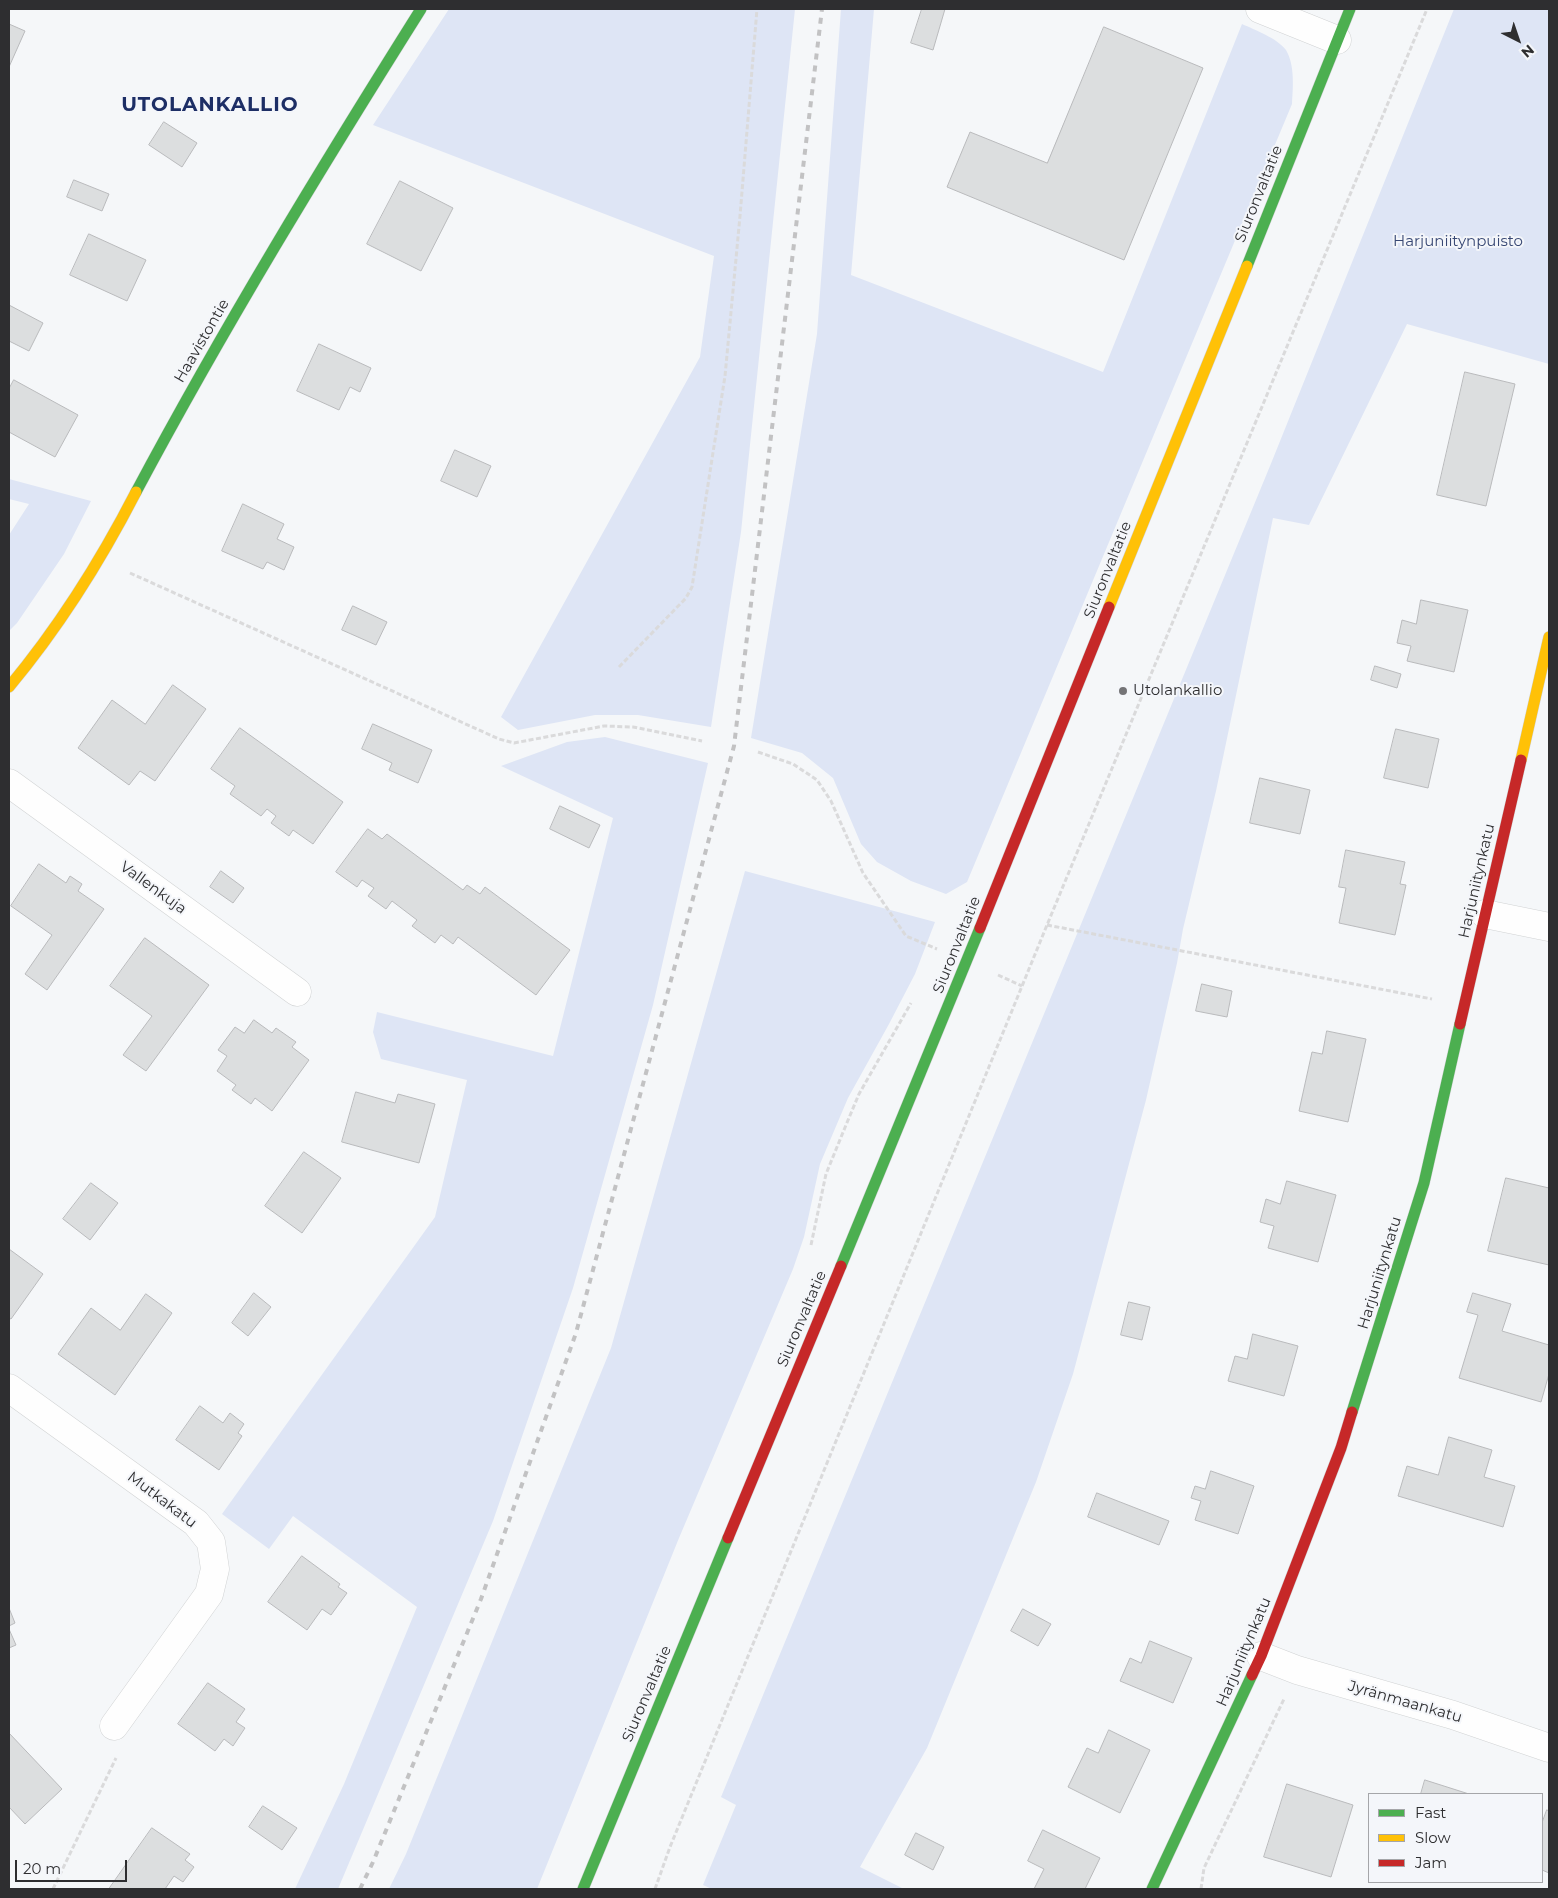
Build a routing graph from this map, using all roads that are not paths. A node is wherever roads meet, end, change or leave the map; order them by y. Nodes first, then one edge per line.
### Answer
1 (422, 9) edge
2 (1260, 9) edge
3 (1350, 9) edge
4 (1337, 40) junction
5 (1549, 637) edge
6 (9, 687) edge
7 (9, 783) edge
8 (1485, 914) junction
9 (1549, 928) edge
10 (297, 992) dead end
11 (9, 1388) edge
12 (1261, 1656) junction
13 (114, 1726) road end
14 (1549, 1748) edge
15 (582, 1889) edge
16 (1152, 1889) edge

1 - 6 street, Haavistontie
2 - 4 street
3 - 4 street, Siuronvaltatie
4 - 15 street, Siuronvaltatie
5 - 8 street, Harjuniitynkatu
7 - 10 street, Vallenkuja
8 - 9 street
8 - 12 street, Harjuniitynkatu
11 - 13 street, Mutkakatu
12 - 14 street, Jyränmaankatu
12 - 16 street, Harjuniitynkatu

